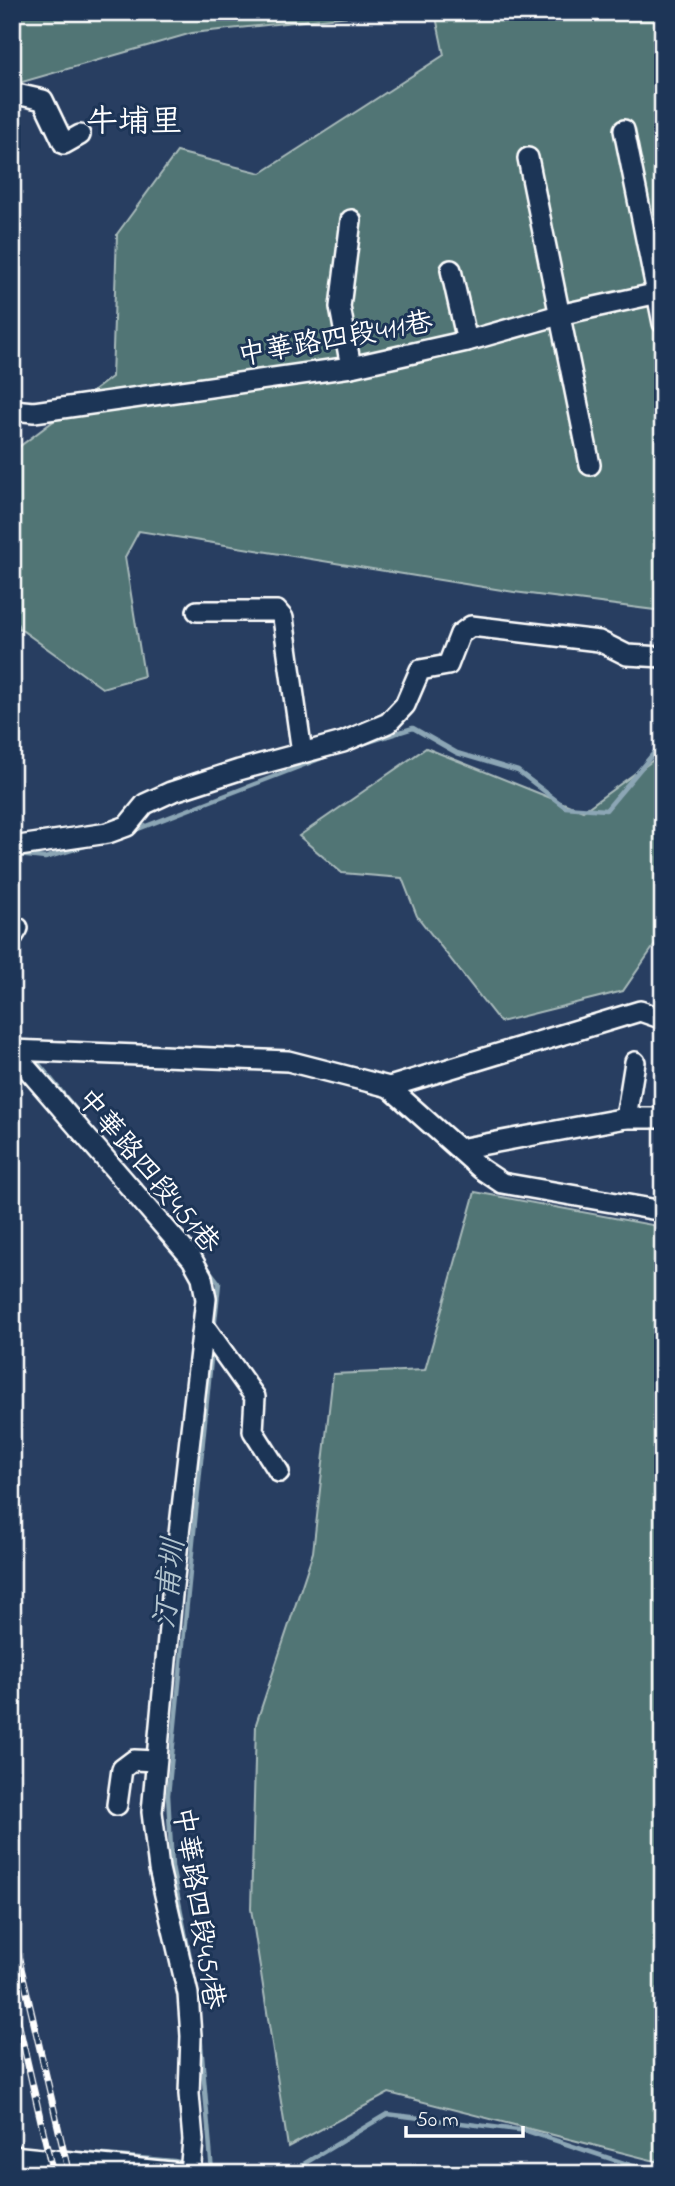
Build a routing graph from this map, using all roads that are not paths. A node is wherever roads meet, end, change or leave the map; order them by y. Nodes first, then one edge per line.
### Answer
1 (12, 93) edge
2 (624, 130) dead end
3 (80, 135) dead end
4 (528, 158) dead end
5 (351, 220) dead end
6 (451, 270) dead end
7 (659, 293) edge
8 (559, 315) junction
9 (663, 323) edge
10 (467, 341) junction
11 (351, 367) junction
12 (12, 410) edge
13 (590, 465) dead end
14 (197, 611) dead end
15 (663, 657) edge
16 (302, 753) junction
17 (12, 847) edge
18 (662, 1017) edge
19 (12, 1051) edge
20 (635, 1062) dead end
21 (389, 1087) junction
22 (626, 1118) junction
23 (663, 1118) edge
24 (458, 1149) junction
25 (663, 1210) edge
26 (203, 1324) junction
27 (279, 1472) dead end
28 (156, 1761) junction
29 (117, 1805) dead end
30 (12, 2156) edge
31 (191, 2169) edge

1 - 3 lane
2 - 7 lane
4 - 8 lane
5 - 11 lane
6 - 10 lane
7 - 8 lane, 中華路四段411巷
7 - 9 lane
8 - 10 lane, 中華路四段411巷
8 - 13 lane
10 - 11 lane, 中華路四段411巷
11 - 12 lane, 中華路四段411巷
14 - 16 lane
15 - 16 lane
16 - 17 lane
18 - 21 lane
19 - 21 lane, 中華路四段451巷
19 - 26 lane, 中華路四段451巷
20 - 22 lane
21 - 24 lane, 中華路四段451巷
22 - 23 lane
22 - 24 lane
24 - 25 lane, 中華路四段451巷
26 - 27 lane
26 - 28 lane, 中華路四段451巷
28 - 29 lane
28 - 31 lane, 中華路四段451巷
30 - 31 lane

